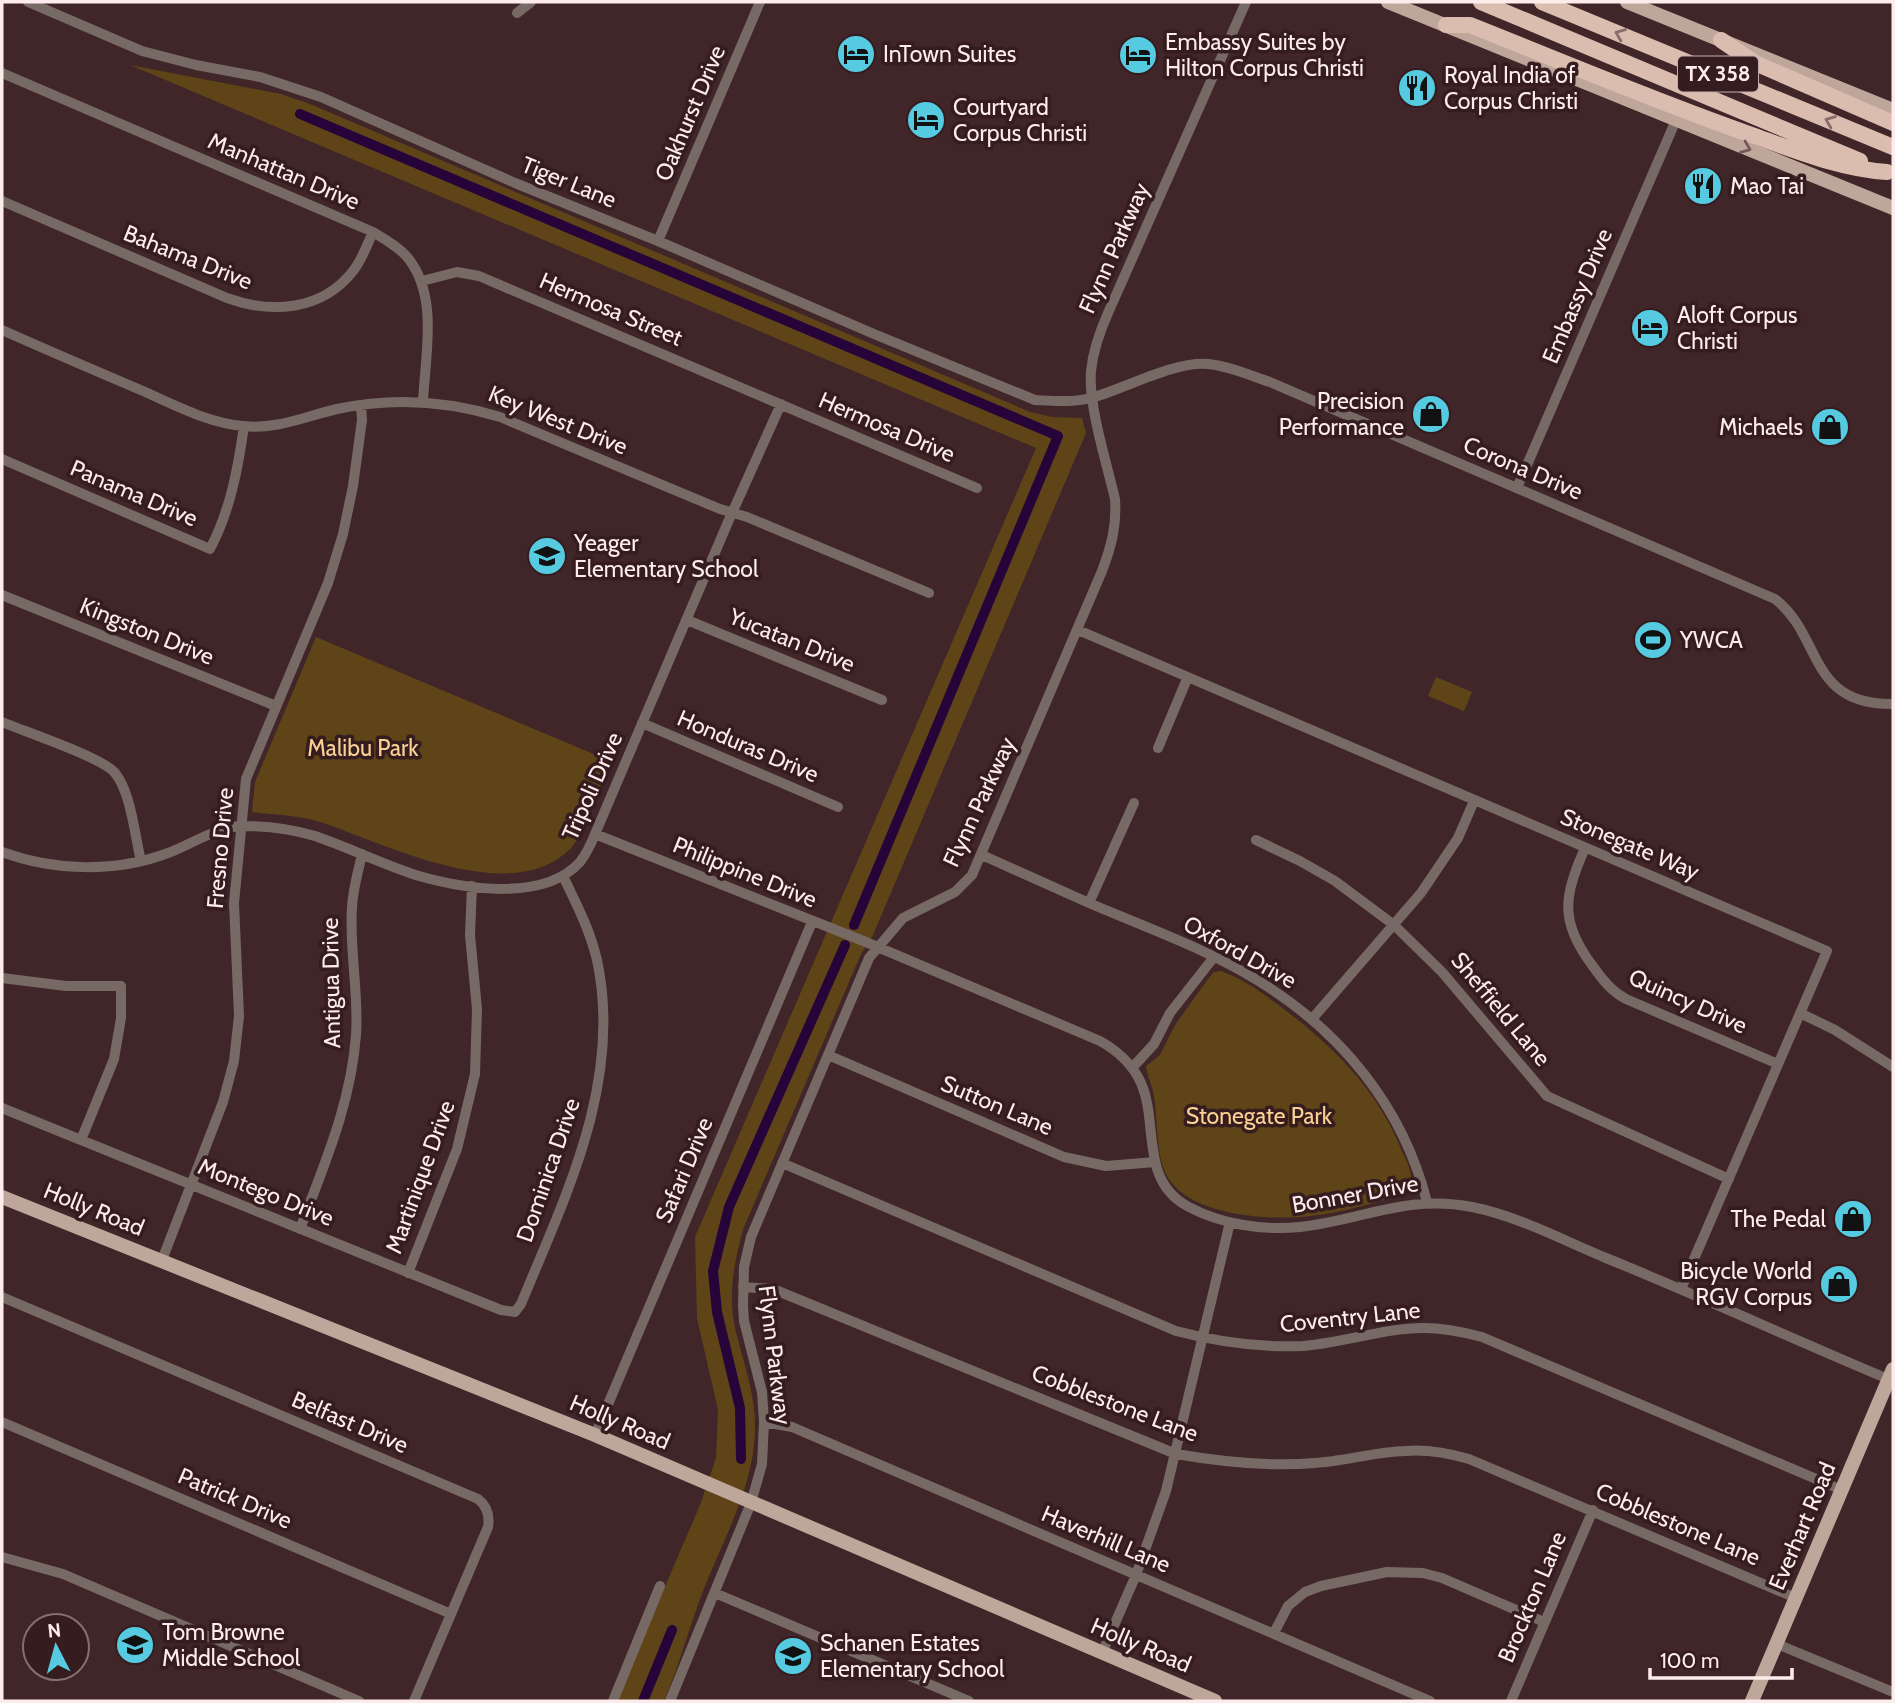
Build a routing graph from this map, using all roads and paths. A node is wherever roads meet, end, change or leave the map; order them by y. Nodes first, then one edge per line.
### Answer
1 (28, 2) edge
2 (531, 2) edge
3 (760, 2) edge
4 (1246, 2) edge
5 (1388, 2) edge
6 (1481, 2) edge
7 (1542, 2) edge
8 (1627, 2) edge
9 (517, 13) dead end
10 (1446, 26) junction
11 (1721, 40) junction
12 (2, 73) edge
13 (1893, 110) edge
14 (1676, 120) junction
15 (1893, 123) edge
16 (1893, 147) edge
17 (1890, 174) edge
18 (2, 201) edge
19 (1893, 208) edge
20 (373, 232) junction
21 (658, 242) junction
22 (422, 281) junction
23 (2, 330) edge
24 (1093, 398) junction
25 (423, 402) junction
26 (781, 404) junction
27 (361, 405) junction
28 (244, 426) junction
29 (2, 459) edge
30 (977, 488) dead end
31 (1517, 488) junction
32 (733, 513) junction
33 (929, 593) dead end
34 (2, 595) edge
35 (687, 620) junction
36 (1078, 630) junction
37 (1188, 679) junction
38 (882, 700) dead end
39 (1893, 704) edge
40 (276, 706) junction
41 (2, 722) edge
42 (642, 723) junction
43 (1158, 748) dead end
44 (1474, 801) junction
45 (1134, 803) dead end
46 (838, 807) dead end
47 (240, 826) junction
48 (595, 834) junction
49 (1256, 840) dead end
50 (1585, 848) junction
51 (2, 852) edge
52 (362, 854) junction
53 (982, 855) junction
54 (141, 861) junction
55 (563, 876) junction
56 (472, 886) junction
57 (1089, 903) junction
58 (812, 922) junction
59 (1394, 925) junction
60 (878, 947) junction
61 (1214, 957) junction
62 (2, 978) edge
63 (1800, 1013) junction
64 (1312, 1019) junction
65 (828, 1055) junction
66 (1778, 1064) junction
67 (1893, 1067) edge
68 (1132, 1068) junction
69 (2, 1108) edge
70 (81, 1140) junction
71 (1154, 1162) junction
72 (782, 1163) junction
73 (1729, 1179) junction
74 (191, 1184) junction
75 (2, 1197) edge
76 (1427, 1202) junction
77 (1230, 1222) junction
78 (300, 1229) junction
79 (162, 1260) junction
80 (408, 1273) junction
81 (743, 1287) junction
82 (1681, 1289) junction
83 (2, 1297) edge
84 (514, 1312) joint
85 (1203, 1338) junction
86 (1892, 1376) edge
87 (2, 1422) edge
88 (764, 1422) junction
89 (595, 1435) junction
90 (1176, 1454) junction
91 (1842, 1490) junction
92 (751, 1503) junction
93 (1592, 1510) junction
94 (2, 1557) edge
95 (1136, 1575) junction
96 (660, 1586) dead end
97 (715, 1593) junction
98 (1796, 1598) junction
99 (451, 1614) junction
100 (1544, 1622) junction
101 (1274, 1633) junction
102 (1777, 1644) junction
103 (1102, 1653) junction
104 (1893, 1692) edge
105 (359, 1701) edge
106 (414, 1701) edge
107 (613, 1701) edge
108 (670, 1701) edge
109 (969, 1701) edge
110 (1215, 1701) edge
111 (1430, 1701) edge
112 (1511, 1701) edge
113 (1752, 1701) edge

1 - 21 street, Tiger Lane
2 - 9 street
3 - 21 street, Oakhurst Drive
4 - 24 street, Flynn Parkway
5 - 10 main road
6 - 17 highway, TX 358
16 -> 7 highway, TX 358
8 - 11 main road
10 - 14 main road
10 - 17 highway
11 - 13 main road
11 - 15 highway
12 - 20 street, Manhattan Drive
14 -> 19 main road
14 - 31 street, Embassy Drive
18 - 20 street, Bahama Drive
20 - 22 street, Manhattan Drive
21 - 24 street, Tiger Lane
22 - 25 street, Manhattan Drive
22 - 26 street, Hermosa Street
23 - 28 street, Key West Drive
24 - 31 street, Corona Drive
24 - 36 street, Flynn Parkway
25 - 27 street, Key West Drive
25 - 32 street, Key West Drive
26 - 30 street, Hermosa Drive
26 - 32 street, Tripoli Drive
27 - 28 street, Key West Drive
27 - 40 street, Fresno Drive
28 - 29 street, Panama Drive
31 - 39 street, Corona Drive
32 - 33 street, Key West Drive
32 - 35 street, Tripoli Drive
34 - 40 street, Kingston Drive
35 - 38 street, Yucatan Drive
35 - 42 street, Tripoli Drive
36 - 37 street, Stonegate Way
36 - 53 street, Flynn Parkway
37 - 43 street
37 - 44 street, Stonegate Way
40 - 47 street, Fresno Drive
41 - 54 street
42 - 46 street, Honduras Drive
42 - 48 street, Tripoli Drive
44 - 50 street, Stonegate Way
44 - 59 street
45 - 57 street
47 - 52 street, Tripoli Drive
47 - 54 street, Tripoli Drive
47 - 74 street, Fresno Drive
48 - 55 street, Tripoli Drive
48 - 58 street, Philippine Drive
49 - 59 street, Sheffield Lane
50 - 63 street, Stonegate Way
50 - 66 street, Quincy Drive
51 - 54 street, Tripoli Drive
52 - 56 street, Tripoli Drive
52 - 78 street, Antigua Drive
53 - 57 street, Oxford Drive
53 - 60 street, Flynn Parkway
55 - 56 street, Tripoli Drive
55 - 84 street, Dominica Drive
56 - 80 street, Martinique Drive
57 - 61 street, Oxford Drive
58 - 60 street, Philippine Drive
58 - 89 street, Safari Drive
59 - 64 street
59 - 73 street, Sheffield Lane
60 - 65 street, Flynn Parkway
60 - 68 street, Bonner Drive
61 - 64 street, Oxford Drive
61 - 68 street
62 - 70 street
63 - 66 street, Stonegate Way
63 - 67 street
64 - 76 street, Oxford Drive
65 - 71 street, Sutton Lane
65 - 72 street, Flynn Parkway
66 - 73 street, Stonegate Way
68 - 71 street, Bonner Drive
69 - 70 street, Montego Drive
70 - 74 street, Montego Drive
71 - 77 street, Bonner Drive
72 - 81 street, Flynn Parkway
72 - 85 street, Coventry Lane
73 - 82 street, Stonegate Way
74 - 78 street, Montego Drive
74 - 79 street, Fresno Drive
75 - 79 main road, Holly Road
76 - 77 street, Bonner Drive
76 - 82 street, Bonner Drive
77 - 85 street
78 - 80 street, Montego Drive
79 - 89 main road, Holly Road
80 - 84 street, Montego Drive
81 - 88 street, Flynn Parkway
81 - 90 street, Cobblestone Lane
82 - 86 street, Bonner Drive
83 - 99 street, Belfast Drive
85 - 90 street
85 - 91 street, Coventry Lane
86 - 91 main road, Everhart Road
87 - 99 street, Patrick Drive
88 - 92 street, Flynn Parkway
88 - 95 street, Haverhill Lane
89 - 92 main road, Holly Road
90 - 93 street, Cobblestone Lane
90 - 95 street
91 - 98 main road, Everhart Road
92 - 97 street, Flynn Parkway
92 - 103 main road, Holly Road
93 - 98 street, Cobblestone Lane
93 - 100 street, Brockton Lane
94 - 105 street
95 - 101 street, Haverhill Lane
95 - 103 street
96 - 107 street
97 - 108 street, Flynn Parkway
97 - 109 street
98 - 102 main road, Everhart Road
99 - 106 street, Belfast Drive
100 - 101 street
100 - 112 street, Brockton Lane
101 - 111 street, Haverhill Lane
102 - 104 street
102 - 113 main road, Everhart Road
103 - 110 main road, Holly Road

